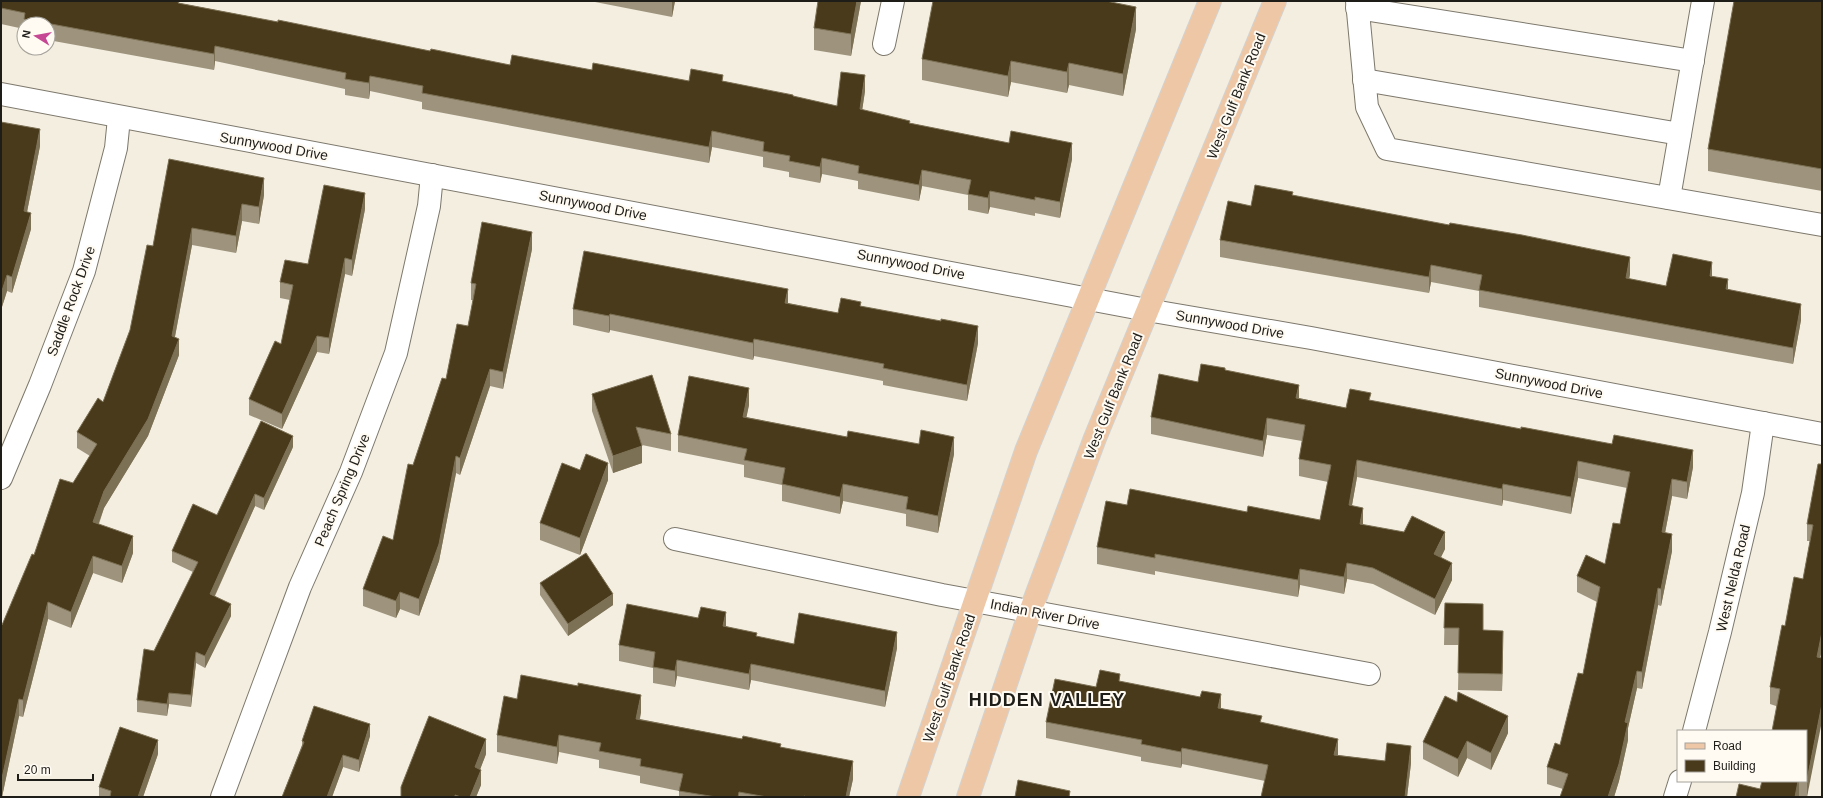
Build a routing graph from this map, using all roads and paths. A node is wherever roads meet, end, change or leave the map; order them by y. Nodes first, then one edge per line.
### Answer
1 (892, 1) edge
2 (1209, 1) edge
3 (1275, 1) edge
4 (1703, 1) edge
5 (1357, 5) edge
6 (884, 44) dead end
7 (1693, 61) junction
8 (1364, 80) junction
9 (1, 94) edge
10 (119, 118) junction
11 (1680, 134) junction
12 (432, 175) junction
13 (1669, 198) junction
14 (1822, 225) edge
15 (1089, 298) junction
16 (1148, 310) junction
17 (1762, 423) junction
18 (1822, 434) edge
19 (1, 478) edge
20 (675, 539) dead end
21 (975, 601) junction
22 (1030, 612) junction
23 (1368, 674) dead end
24 (1694, 730) edge
25 (1680, 782) edge
26 (222, 797) edge
27 (908, 797) edge
28 (968, 797) edge
29 (1675, 797) edge

1 - 6 street
2 - 15 main road, West Gulf Bank Road
3 - 16 main road, West Gulf Bank Road
4 - 7 street
5 - 7 street
5 - 8 street
7 - 11 street
8 - 11 street
8 - 13 street
9 - 10 street, Sunnywood Drive
10 - 12 street, Sunnywood Drive
10 - 19 street, Saddle Rock Drive
11 - 13 street
12 - 15 street, Sunnywood Drive
12 - 26 street, Peach Spring Drive
13 - 14 street
15 - 16 street, Sunnywood Drive
15 - 21 main road, West Gulf Bank Road
16 - 17 street, Sunnywood Drive
16 - 22 main road, West Gulf Bank Road
17 - 18 street, Sunnywood Drive
17 - 24 street, West Nelda Road
20 - 21 street, Indian River Drive
21 - 22 street, Indian River Drive
21 - 27 main road, West Gulf Bank Road
22 - 23 street, Indian River Drive
22 - 28 main road, West Gulf Bank Road
25 - 29 street

